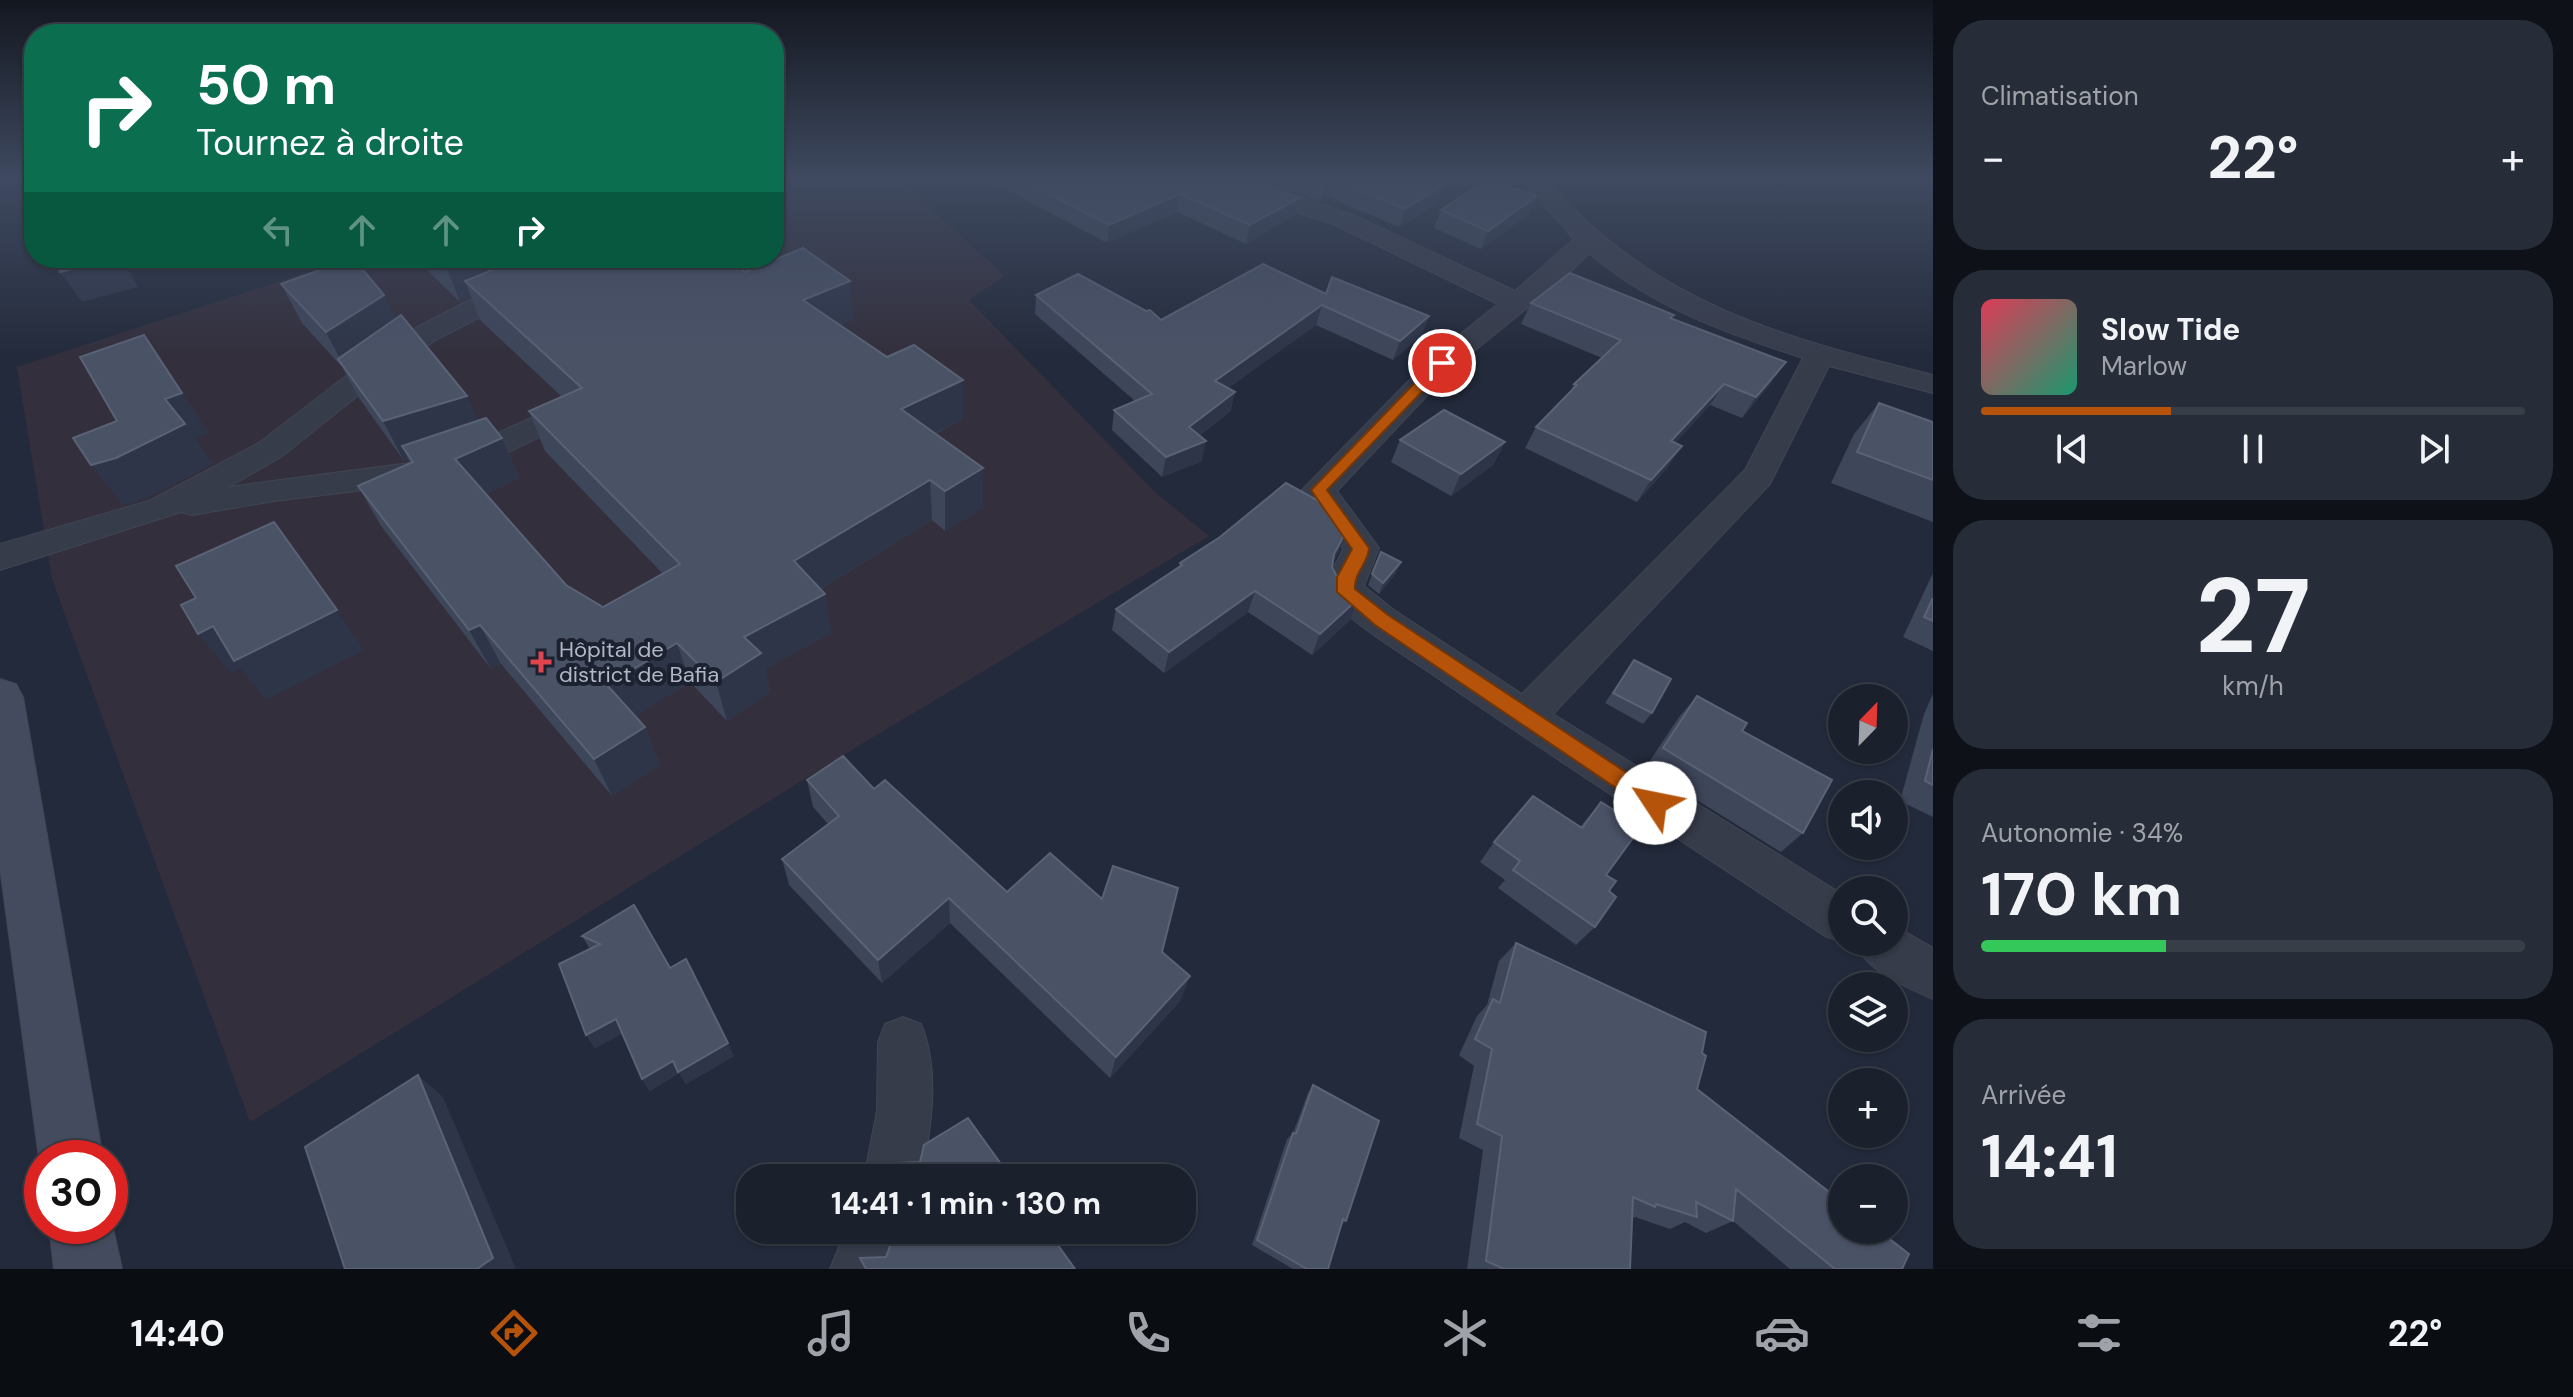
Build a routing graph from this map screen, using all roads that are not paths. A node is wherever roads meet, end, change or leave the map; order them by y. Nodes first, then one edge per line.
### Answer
1 (1382, 238) edge
2 (1588, 240) joint
3 (569, 268) edge
4 (1516, 302) junction
5 (1819, 356) junction
6 (1933, 384) edge
7 (560, 415) edge
8 (161, 509) junction
9 (0, 557) edge
10 (0, 697) edge
11 (1525, 717) junction
12 (1828, 911) edge
13 (1901, 956) edge
14 (1933, 975) edge
15 (903, 1042) dead end
16 (68, 1140) edge
17 (897, 1164) edge
18 (85, 1244) edge
19 (869, 1244) edge
20 (88, 1269) edge
21 (859, 1269) edge

1 - 4 street
2 - 4 street
2 - 5 street
3 - 8 street
4 - 11 street
5 - 6 street
5 - 11 street
7 - 8 street
8 - 9 street
10 - 16 main road
11 - 12 street
13 - 14 street
15 - 17 street
18 - 20 main road
19 - 21 street

